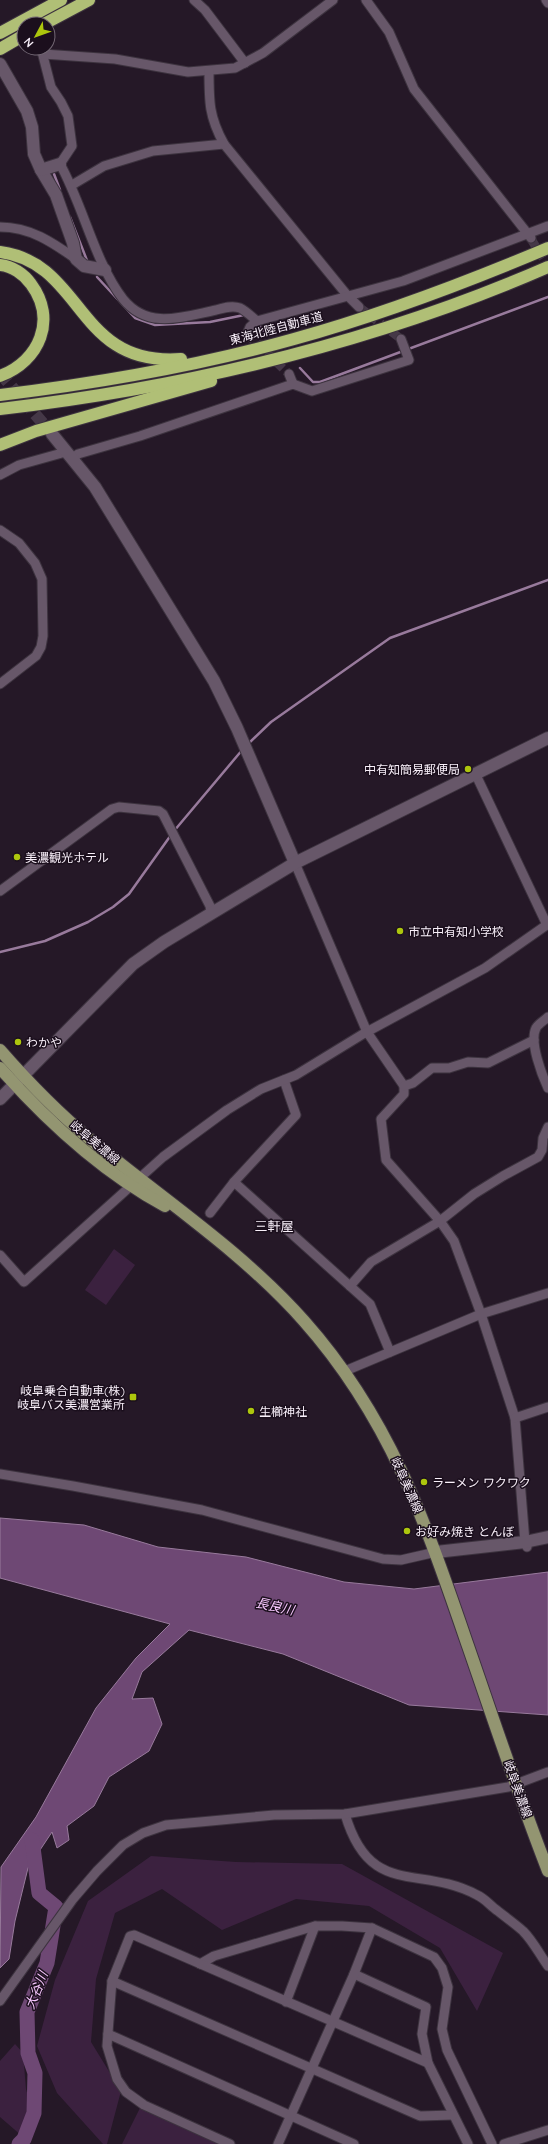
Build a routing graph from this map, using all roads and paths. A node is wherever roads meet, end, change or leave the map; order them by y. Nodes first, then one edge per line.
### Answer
1 (61, 0) edge
2 (89, 0) edge
3 (194, 0) edge
4 (333, 0) edge
5 (366, 0) edge
6 (546, 0) edge
7 (548, 3) edge
8 (56, 18) edge
9 (0, 33) edge
10 (16, 40) edge
11 (0, 49) edge
12 (56, 53) edge
13 (43, 56) edge
14 (245, 63) junction
15 (0, 64) edge
16 (209, 71) junction
17 (224, 144) junction
18 (60, 164) junction
19 (41, 170) junction
20 (72, 185) junction
21 (548, 226) edge
22 (0, 227) edge
23 (531, 237) junction
24 (548, 248) edge
25 (0, 252) edge
26 (76, 259) junction
27 (0, 265) edge
28 (548, 267) edge
29 (105, 270) junction
30 (346, 295) junction
31 (362, 312) junction
32 (402, 342) tunnel mouth
33 (302, 354) junction
34 (289, 374) tunnel mouth
35 (0, 376) edge
36 (293, 384) junction
37 (0, 395) edge
38 (0, 409) edge
39 (52, 434) tunnel mouth
40 (0, 445) edge
41 (70, 454) junction
42 (0, 474) edge
43 (0, 530) edge
44 (0, 684) edge
45 (548, 738) edge
46 (476, 775) junction
47 (295, 863) junction
48 (0, 891) edge
49 (211, 913) junction
50 (548, 925) edge
51 (548, 1017) edge
52 (367, 1032) junction
53 (534, 1040) junction
54 (0, 1050) edge
55 (0, 1068) edge
56 (19, 1080) junction
57 (284, 1080) junction
58 (404, 1086) junction
59 (548, 1088) edge
60 (0, 1099) edge
61 (548, 1128) edge
62 (135, 1182) junction
63 (234, 1182) junction
64 (210, 1214) dead end
65 (440, 1221) junction
66 (0, 1255) edge
67 (350, 1286) junction
68 (548, 1293) edge
69 (481, 1314) junction
70 (390, 1352) junction
71 (345, 1371) junction
72 (548, 1407) edge
73 (515, 1418) junction
74 (0, 1474) edge
75 (548, 1537) edge
76 (526, 1545) junction
77 (436, 1552) junction
78 (548, 1772) edge
79 (516, 1784) junction
80 (345, 1814) junction
81 (548, 1871) edge
82 (316, 1926) junction
83 (372, 1928) junction
84 (200, 1964) junction
85 (548, 1966) edge
86 (354, 1974) junction
87 (112, 1981) junction
88 (0, 2001) edge
89 (286, 2002) junction
90 (332, 2022) junction
91 (108, 2034) junction
92 (428, 2063) junction
93 (311, 2068) junction
94 (453, 2115) junction
95 (291, 2116) junction
96 (548, 2130) edge
97 (230, 2144) edge
98 (278, 2144) edge
99 (354, 2144) edge
100 (468, 2144) edge
101 (492, 2144) edge
102 (504, 2144) edge

1 - 9 highway
2 - 8 highway
3 - 14 street
4 - 14 street
5 - 23 street
6 - 7 street
10 - 11 highway
12 - 16 street
13 - 18 street
14 - 16 street
15 - 19 street
16 - 17 street
17 - 20 street
17 - 30 street
18 - 19 street
18 - 20 street
19 - 26 street
20 - 29 street
21 - 23 street
22 - 26 street
23 - 30 street
24 - 31 highway, 東海北陸自動車道
25 - 31 highway
26 - 29 street
27 - 35 highway
28 - 33 highway
29 - 30 street
30 - 31 street
31 - 37 highway, 東海北陸自動車道
32 - 36 street
33 - 38 highway
33 - 40 highway
34 - 36 street
36 - 41 street
39 - 41 street
41 - 42 street
41 - 47 street
43 - 44 street
45 - 46 street
46 - 47 street
46 - 50 street
47 - 49 street
47 - 52 street
48 - 49 street
49 - 56 street
50 - 52 street
51 - 53 street
52 - 57 street
52 - 58 street
53 - 58 street
53 - 59 street
54 - 56 main road, 岐阜美濃線
55 - 56 main road, 岐阜美濃線
56 - 60 street
56 - 62 main road, 岐阜美濃線
57 - 62 street
57 - 63 street
58 - 65 street
61 - 65 street
62 - 66 street
62 - 71 main road, 岐阜美濃線
63 - 64 street
63 - 67 street
65 - 67 street
65 - 69 street
67 - 70 street
68 - 69 street
69 - 70 street
69 - 73 street
70 - 71 street
71 - 77 main road, 岐阜美濃線
72 - 73 street
73 - 76 street
74 - 77 street
75 - 76 street
76 - 77 street
77 - 79 main road, 岐阜美濃線
78 - 79 street
79 - 80 street
79 - 81 main road, 岐阜美濃線
80 - 85 street
80 - 88 street
82 - 83 street
82 - 84 street
82 - 89 street
83 - 86 street
83 - 101 street
84 - 87 street
84 - 89 street
86 - 90 street
86 - 92 street
87 - 91 street
87 - 93 street
89 - 90 street
90 - 92 street
90 - 93 street
91 - 95 street
91 - 97 street
92 - 94 street
93 - 94 street
93 - 95 street
94 - 100 street
95 - 98 street
95 - 99 street
96 - 102 street

